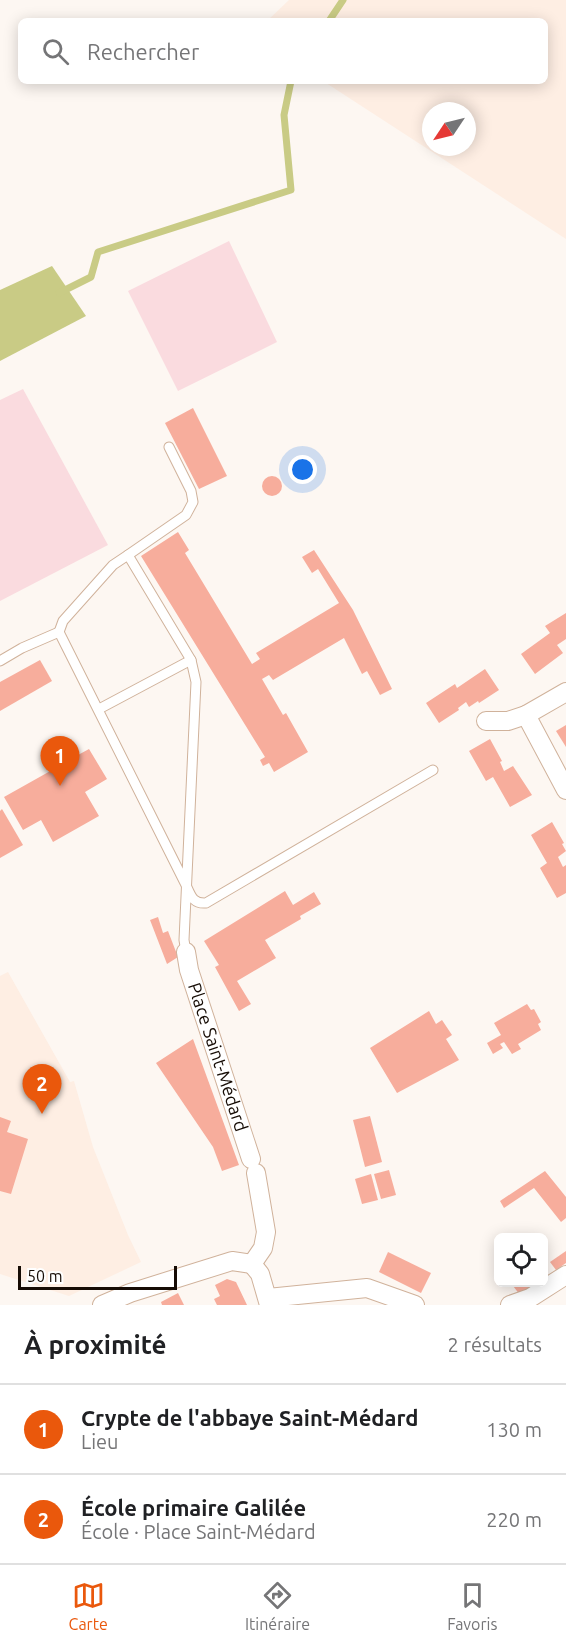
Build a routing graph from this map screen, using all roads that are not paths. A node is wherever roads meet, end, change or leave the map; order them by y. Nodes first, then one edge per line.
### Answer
1 (169, 447) dead end
2 (128, 555) junction
3 (59, 632) junction
4 (191, 660) junction
5 (0, 661) edge
6 (566, 692) edge
7 (99, 709) junction
8 (526, 715) junction
9 (486, 721) dead end
10 (433, 770) dead end
11 (566, 789) edge
12 (186, 885) junction
13 (186, 952) joint
14 (252, 1264) junction
15 (566, 1275) edge
16 (268, 1302) edge
17 (102, 1305) edge
18 (415, 1305) edge
19 (510, 1305) edge

1 - 2 lane
2 - 3 lane
2 - 4 lane
3 - 5 lane
3 - 7 lane
4 - 7 lane
4 - 12 lane
6 - 8 street
7 - 12 lane
8 - 9 street
8 - 11 street
10 - 12 lane
12 - 13 lane
13 - 14 street, Place Saint-Médard
14 - 16 street
14 - 17 street
15 - 19 street
16 - 18 street

